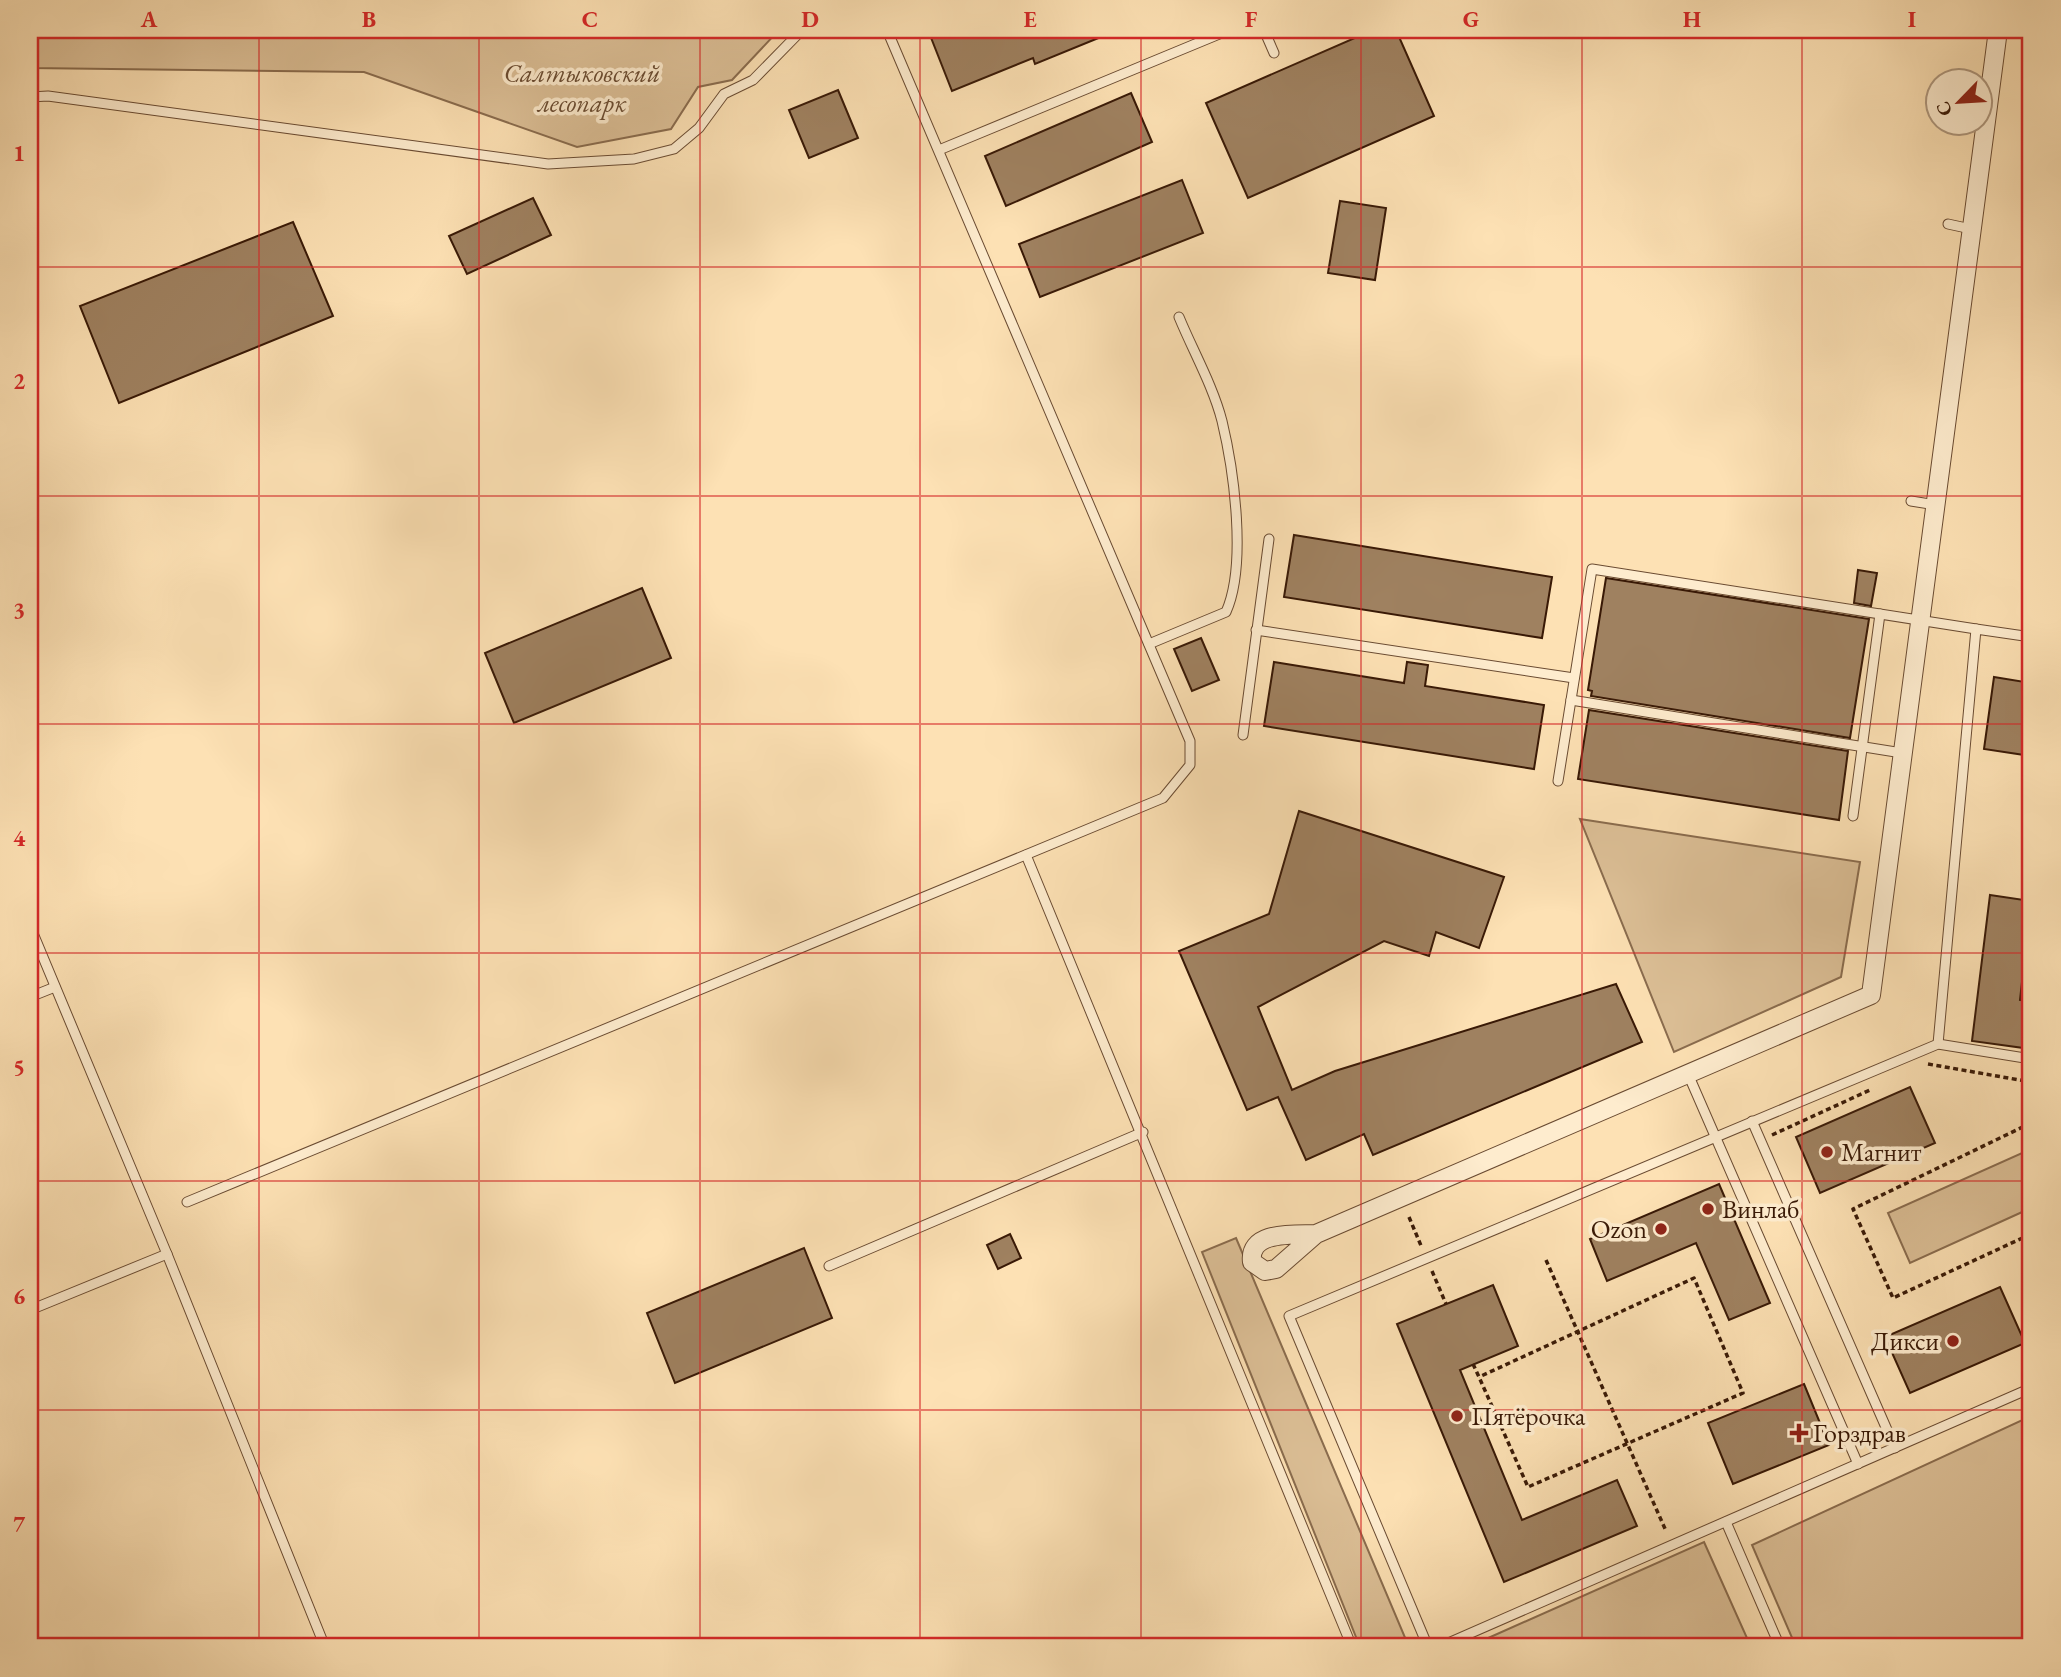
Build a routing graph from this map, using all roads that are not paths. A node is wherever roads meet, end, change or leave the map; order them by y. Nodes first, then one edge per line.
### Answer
1 (802, 30) edge
2 (887, 30) edge
3 (1229, 30) edge
4 (1264, 30) edge
5 (1998, 30) edge
6 (1274, 52) dead end
7 (30, 97) edge
8 (939, 150) junction
9 (1948, 224) dead end
10 (1971, 229) junction
11 (1179, 317) dead end
12 (1911, 501) dead end
13 (1936, 505) junction
14 (1269, 539) dead end
15 (1880, 614) junction
16 (1920, 621) junction
17 (1976, 629) junction
18 (1256, 631) junction
19 (2031, 637) edge
20 (1149, 644) junction
21 (1574, 678) junction
22 (1571, 700) junction
23 (1243, 735) dead end
24 (1863, 747) junction
25 (1902, 753) junction
26 (1558, 781) dead end
27 (1853, 816) dead end
28 (1027, 855) junction
29 (30, 926) edge
30 (55, 987) junction
31 (30, 997) edge
32 (1938, 1044) junction
33 (2031, 1059) edge
34 (1688, 1074) junction
35 (1752, 1121) junction
36 (1143, 1132) junction
37 (1717, 1137) junction
38 (187, 1202) dead end
39 (1316, 1234) dead end
40 (167, 1254) junction
41 (829, 1266) dead end
42 (30, 1310) edge
43 (2031, 1388) edge
44 (1895, 1448) junction
45 (1858, 1464) junction
46 (1726, 1522) junction
47 (325, 1647) edge
48 (1352, 1647) edge
49 (1428, 1647) edge
50 (1438, 1647) edge
51 (1780, 1647) edge

1 - 7 lane
2 - 8 lane
3 - 8 lane
4 - 6 lane
5 - 10 street
8 - 20 lane
9 - 10 lane
10 - 13 street
11 - 20 lane
12 - 13 lane
13 - 16 street
14 - 18 lane
15 - 16 lane
15 - 21 lane
15 - 24 lane
16 - 17 lane
16 - 25 street
17 - 19 lane
17 - 32 lane
18 - 21 lane
18 - 23 lane
20 - 28 lane
21 - 22 lane
22 - 24 lane
22 - 26 lane
24 - 25 lane
24 - 27 lane
25 - 34 street
28 - 36 lane
28 - 38 lane
29 - 30 lane
30 - 31 lane
30 - 40 lane
32 - 33 lane
32 - 35 lane
34 - 37 lane
34 - 39 street
35 - 37 lane
35 - 44 lane
36 - 41 lane
36 - 48 lane
37 - 45 lane
37 - 49 lane
40 - 42 lane
40 - 47 lane
43 - 44 lane
44 - 45 lane
45 - 46 lane
46 - 50 lane
46 - 51 lane

